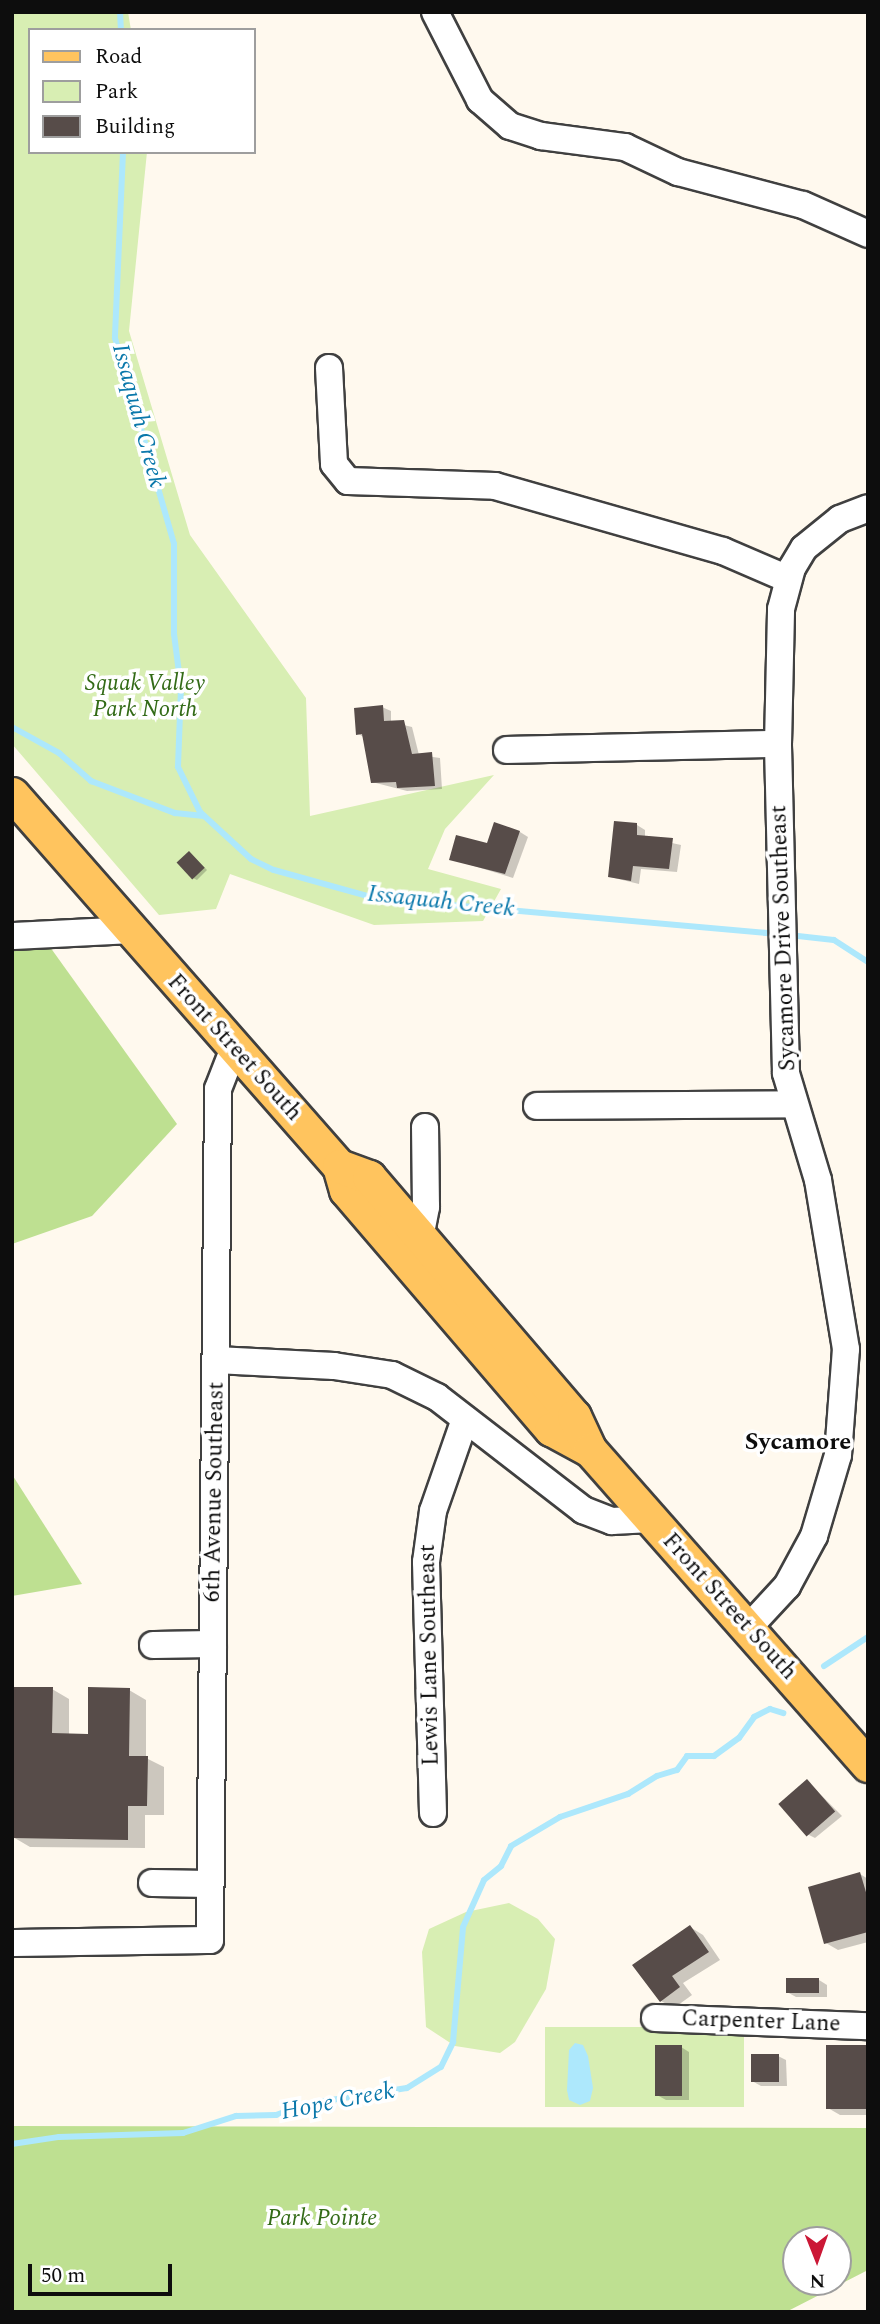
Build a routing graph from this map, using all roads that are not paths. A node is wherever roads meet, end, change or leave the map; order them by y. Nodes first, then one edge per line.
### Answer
1 (435, 12) edge
2 (868, 234) edge
3 (329, 368) dead end
4 (868, 508) edge
5 (788, 579) junction
6 (778, 744) junction
7 (507, 750) dead end
8 (12, 794) edge
9 (129, 930) junction
10 (12, 936) edge
11 (234, 1048) junction
12 (792, 1104) junction
13 (537, 1106) dead end
14 (425, 1127) dead end
15 (339, 1166) junction
16 (420, 1238) junction
17 (461, 1305) junction
18 (857, 1351) edge
19 (216, 1360) junction
20 (465, 1419) junction
21 (651, 1519) junction
22 (749, 1628) junction
23 (213, 1644) junction
24 (153, 1645) dead end
25 (868, 1765) edge
26 (433, 1813) dead end
27 (152, 1884) dead end
28 (210, 1884) junction
29 (12, 1944) edge
30 (655, 2018) dead end
31 (868, 2026) edge

1 - 2 street
3 - 5 street
4 - 5 street, Sycamore Drive Southeast
5 - 6 street, Sycamore Drive Southeast
6 - 7 street
6 - 12 street, Sycamore Drive Southeast
8 - 9 main road, Front Street South
9 - 10 street
9 - 11 main road, Front Street South
11 - 15 main road, Front Street South
11 - 19 street, 6th Avenue Southeast
12 - 13 street
12 - 18 street, Sycamore Drive Southeast
14 - 16 street
15 - 16 main road, Front Street South
15 - 17 main road, Front Street South
16 - 17 main road, Front Street South
17 - 21 main road, Front Street South
18 - 22 street, Sycamore Drive Southeast
19 - 20 street
19 - 23 street, 6th Avenue Southeast
20 - 21 street
20 - 26 street, Lewis Lane Southeast
21 - 22 main road, Front Street South
22 - 25 main road, Front Street South
23 - 24 street
23 - 28 street, 6th Avenue Southeast
27 - 28 street
28 - 29 street, 6th Avenue Southeast
30 - 31 street, Carpenter Lane

